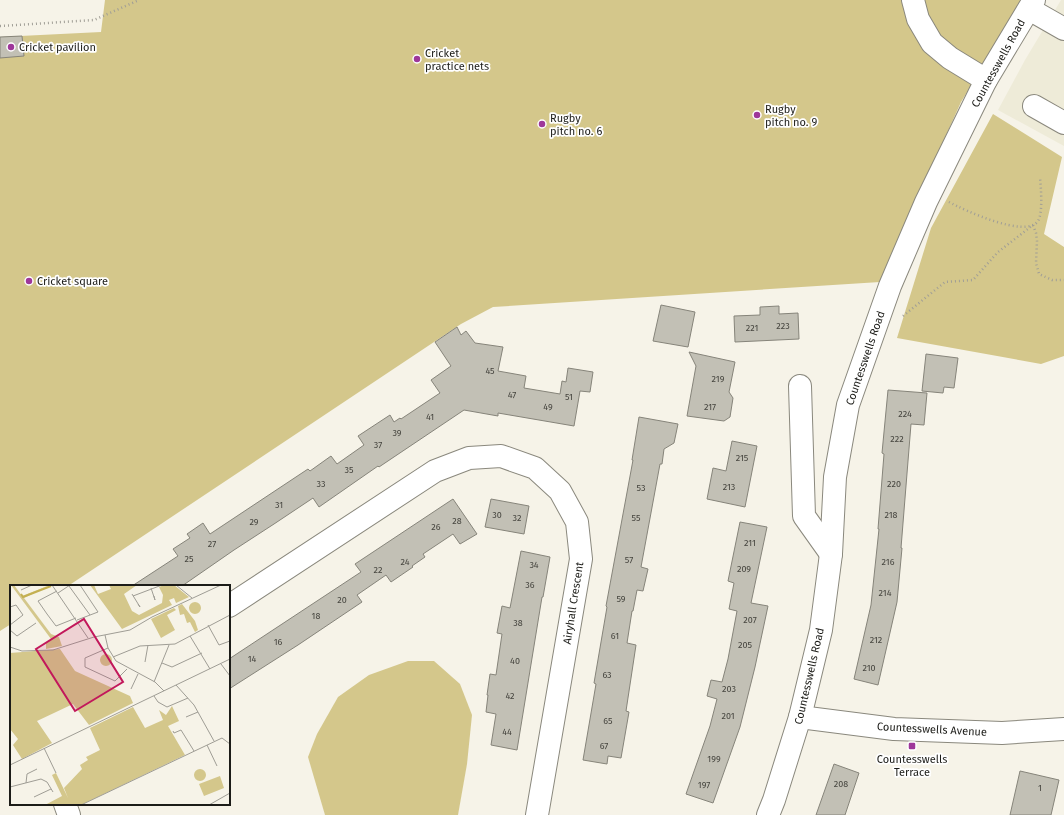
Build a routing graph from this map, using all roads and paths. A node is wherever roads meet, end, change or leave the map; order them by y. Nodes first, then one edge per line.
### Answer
1 (139, 0) edge
2 (913, 0) edge
3 (1031, 5) edge
4 (0, 26) edge
5 (1064, 29) edge
6 (986, 80) junction
7 (1034, 106) dead end
8 (1064, 123) edge
9 (1040, 178) dead end
10 (926, 202) junction
11 (1033, 225) junction
12 (1064, 280) edge
13 (877, 324) junction
14 (800, 386) dead end
15 (831, 554) junction
16 (230, 605) edge
17 (800, 717) junction
18 (1064, 729) edge
19 (65, 805) edge
20 (69, 815) edge
21 (537, 815) edge
22 (768, 815) edge

1 - 4 path
2 - 6 street
3 - 5 street
3 - 6 street, Countesswells Road
6 - 10 street, Countesswells Road
7 - 8 street
9 - 11 path
10 - 11 path
10 - 13 street, Countesswells Road
11 - 12 path
11 - 13 path
13 - 15 street, Countesswells Road
14 - 15 street
15 - 17 street, Countesswells Road
16 - 21 street, Airyhall Crescent
17 - 18 street, Countesswells Avenue
17 - 22 street, Countesswells Road
19 - 20 street

